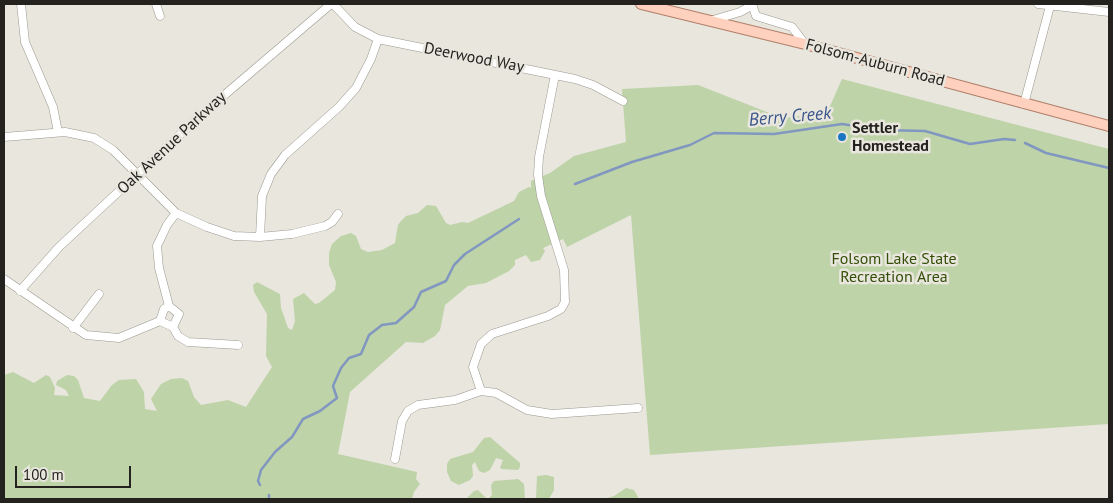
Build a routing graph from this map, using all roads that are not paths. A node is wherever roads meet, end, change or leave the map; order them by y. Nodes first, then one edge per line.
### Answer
1 (21, 4) edge
2 (156, 4) edge
3 (332, 4) edge
4 (641, 4) edge
5 (1038, 4) edge
6 (752, 5) edge
7 (1050, 6) junction
8 (1109, 12) edge
9 (160, 16) dead end
10 (713, 20) junction
11 (378, 39) junction
12 (805, 44) junction
13 (555, 75) junction
14 (623, 100) dead end
15 (1024, 104) junction
16 (1109, 126) edge
17 (58, 132) junction
18 (4, 137) edge
19 (138, 174) junction
20 (176, 213) junction
21 (338, 214) dead end
22 (260, 237) junction
23 (4, 279) edge
24 (20, 291) junction
25 (99, 294) dead end
26 (169, 306) junction
27 (160, 321) junction
28 (173, 327) junction
29 (73, 328) junction
30 (238, 345) dead end
31 (482, 391) junction
32 (638, 408) dead end
33 (395, 459) dead end

1 - 17 street
2 - 9 street
3 - 11 street, Deerwood Way
3 - 19 street, Oak Avenue Parkway
4 - 10 main road, Folsom-Auburn Road
5 - 7 street
6 - 10 street
6 - 12 street
7 - 8 street
7 - 15 street
10 - 12 main road, Folsom-Auburn Road
11 - 13 street, Deerwood Way
11 - 22 street
12 - 15 main road, Folsom-Auburn Road
13 - 14 street, Deerwood Way
13 - 31 street
15 - 16 main road, Folsom-Auburn Road
17 - 18 street
17 - 19 street
19 - 20 street
19 - 24 street, Oak Avenue Parkway
20 - 22 street
20 - 26 street
21 - 22 street
23 - 24 street
24 - 29 street
25 - 29 street
26 - 27 street
26 - 28 street
27 - 28 street
27 - 29 street
28 - 30 street
31 - 32 street
31 - 33 street

